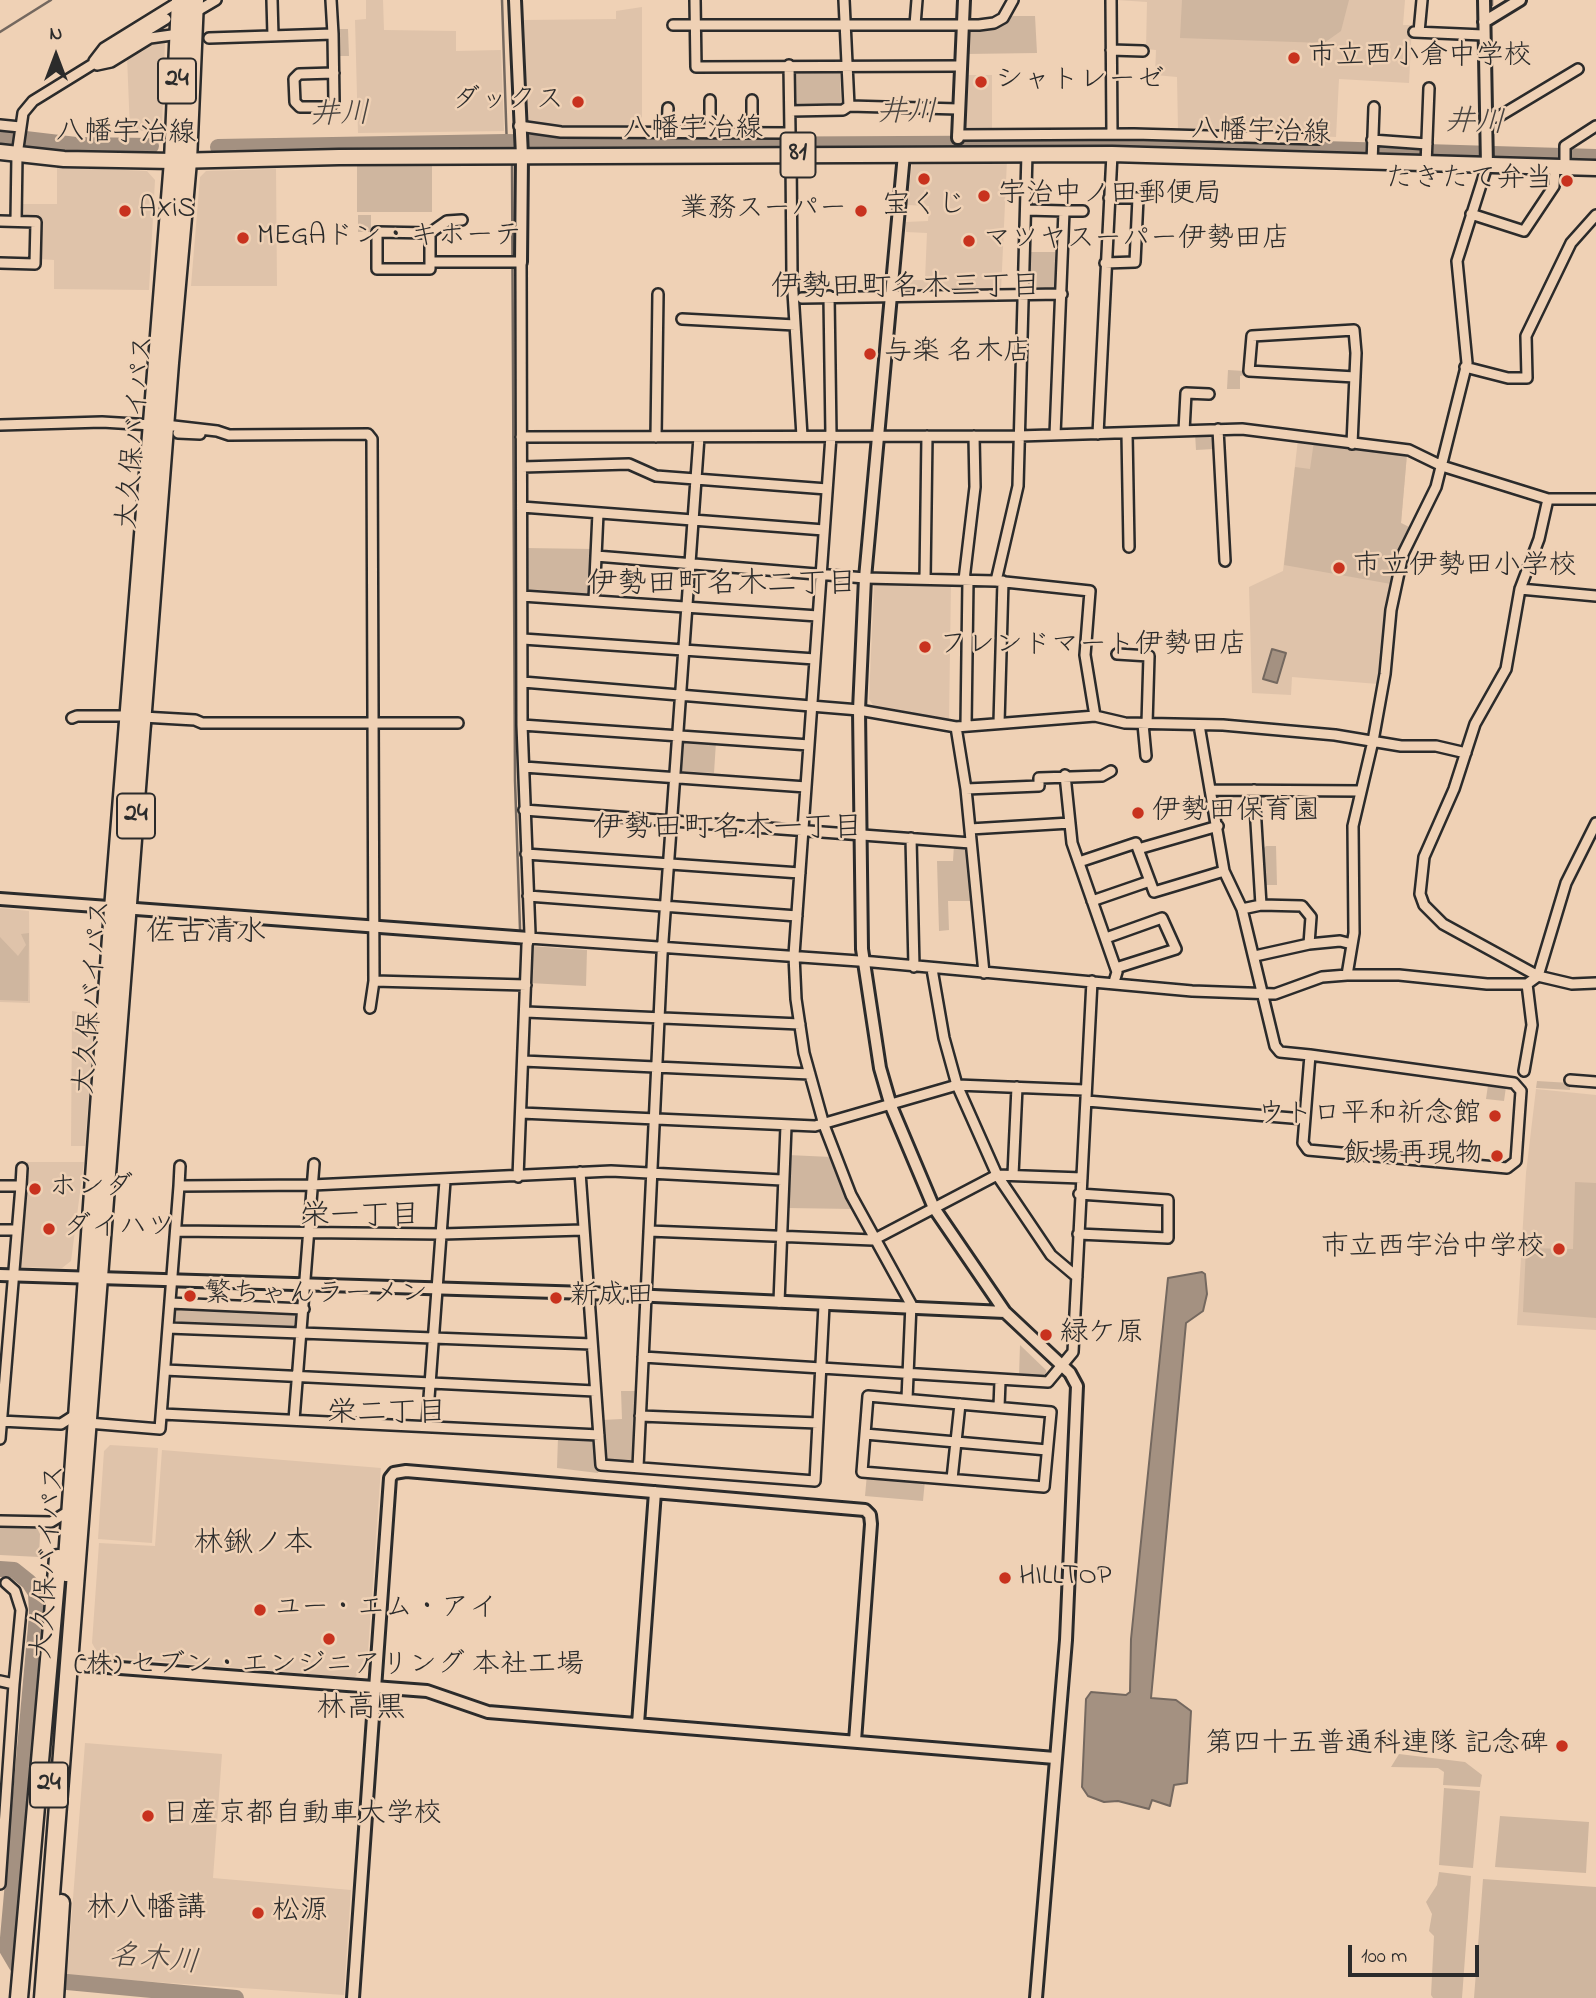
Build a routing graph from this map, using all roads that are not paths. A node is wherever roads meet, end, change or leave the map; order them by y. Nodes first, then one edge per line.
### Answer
1 (180, 0) edge
2 (216, 0) edge
3 (272, 0) edge
4 (331, 0) edge
5 (515, 0) edge
6 (695, 0) edge
7 (844, 0) edge
8 (917, 0) edge
9 (964, 0) edge
10 (1013, 0) edge
11 (1111, 0) edge
12 (1422, 0) edge
13 (1484, 0) edge
14 (1520, 0) edge
15 (195, 7) edge
16 (166, 19) dead end
17 (1484, 22) junction
18 (845, 24) junction
19 (915, 24) junction
20 (673, 25) dead end
21 (695, 25) junction
22 (961, 25) junction
23 (179, 34) junction
24 (333, 34) junction
25 (1483, 35) junction
26 (273, 36) junction
27 (209, 38) dead end
28 (1111, 50) junction
29 (1143, 51) dead end
30 (789, 65) junction
31 (846, 65) junction
32 (91, 66) junction
33 (960, 66) junction
34 (1578, 69) dead end
35 (334, 73) junction
36 (1429, 88) dead end
37 (710, 100) dead end
38 (752, 100) dead end
39 (849, 106) junction
40 (1374, 107) dead end
41 (668, 108) dead end
42 (958, 109) junction
43 (790, 111) junction
44 (1486, 117) junction
45 (0, 125) edge
46 (1596, 126) edge
47 (20, 127) junction
48 (519, 128) junction
49 (667, 132) junction
50 (710, 133) junction
51 (752, 133) junction
52 (1112, 134) junction
53 (1045, 135) junction
54 (958, 137) junction
55 (1319, 139) dead end
56 (1372, 142) junction
57 (1427, 145) junction
58 (0, 152) edge
59 (18, 152) junction
60 (521, 152) junction
61 (1045, 152) junction
62 (1027, 153) junction
63 (904, 154) junction
64 (958, 154) junction
65 (1112, 154) junction
66 (791, 155) junction
67 (1372, 160) junction
68 (181, 161) junction
69 (1426, 161) junction
70 (1487, 165) junction
71 (1561, 165) junction
72 (1596, 168) edge
73 (1109, 198) junction
74 (1027, 210) junction
75 (1064, 211) junction
76 (1083, 211) dead end
77 (1471, 214) junction
78 (1596, 215) edge
79 (462, 220) dead end
80 (0, 221) edge
81 (16, 221) junction
82 (430, 233) junction
83 (430, 262) junction
84 (519, 262) junction
85 (0, 263) edge
86 (1105, 263) junction
87 (1023, 292) junction
88 (658, 294) dead end
89 (1062, 294) junction
90 (829, 296) junction
91 (892, 296) junction
92 (802, 298) dead end
93 (682, 319) dead end
94 (795, 325) junction
95 (1465, 367) junction
96 (1355, 377) junction
97 (1209, 394) dead end
98 (0, 425) edge
99 (158, 428) junction
100 (1218, 429) junction
101 (1184, 430) junction
102 (1127, 433) junction
103 (1098, 434) junction
104 (229, 435) junction
105 (1055, 435) junction
106 (802, 436) junction
107 (831, 436) junction
108 (880, 436) junction
109 (927, 436) junction
110 (974, 436) junction
111 (1018, 436) junction
112 (521, 437) junction
113 (656, 437) junction
114 (699, 437) junction
115 (1352, 443) junction
116 (1442, 466) junction
117 (522, 467) junction
118 (696, 481) junction
119 (827, 489) junction
120 (1548, 499) junction
121 (1596, 499) edge
122 (522, 507) junction
123 (598, 513) junction
124 (693, 522) junction
125 (824, 530) junction
126 (1129, 547) dead end
127 (596, 556) junction
128 (1225, 561) dead end
129 (690, 565) junction
130 (821, 575) junction
131 (865, 578) junction
132 (925, 579) junction
133 (966, 580) junction
134 (999, 581) junction
135 (1520, 589) junction
136 (522, 596) junction
137 (1596, 596) edge
138 (594, 600) junction
139 (687, 607) junction
140 (818, 616) junction
141 (523, 639) junction
142 (684, 650) junction
143 (1117, 654) dead end
144 (815, 659) junction
145 (523, 682) junction
146 (681, 695) junction
147 (812, 706) junction
148 (859, 710) junction
149 (1095, 716) junction
150 (136, 720) junction
151 (372, 722) junction
152 (458, 723) dead end
153 (999, 723) junction
154 (1145, 724) junction
155 (522, 725) junction
156 (1199, 725) junction
157 (961, 726) junction
158 (678, 736) junction
159 (1373, 741) junction
160 (809, 745) junction
161 (1466, 752) junction
162 (1146, 756) dead end
163 (524, 768) junction
164 (1111, 771) dead end
165 (1065, 775) junction
166 (675, 778) junction
167 (806, 787) junction
168 (966, 789) junction
169 (1210, 790) junction
170 (1254, 790) junction
171 (1361, 791) junction
172 (524, 810) junction
173 (671, 821) junction
174 (1070, 823) junction
175 (1596, 823) edge
176 (1218, 826) junction
177 (803, 830) junction
178 (970, 830) junction
179 (860, 834) junction
180 (911, 838) junction
181 (971, 842) junction
182 (1138, 849) junction
183 (526, 854) junction
184 (1079, 862) junction
185 (668, 865) junction
186 (1224, 872) junction
187 (800, 873) junction
188 (1150, 881) junction
189 (528, 896) junction
190 (0, 899) edge
191 (1092, 901) junction
192 (1261, 905) junction
193 (665, 907) junction
194 (121, 909) junction
195 (1242, 909) junction
196 (797, 916) junction
197 (373, 927) junction
198 (529, 938) junction
199 (1105, 939) junction
200 (1309, 944) junction
201 (1352, 944) junction
202 (662, 950) junction
203 (1255, 956) junction
204 (794, 958) junction
205 (863, 962) junction
206 (914, 967) junction
207 (1116, 968) junction
208 (932, 969) junction
209 (984, 972) junction
210 (1347, 975) junction
211 (1538, 976) junction
212 (374, 981) junction
213 (1092, 981) junction
214 (1114, 982) junction
215 (1596, 983) edge
216 (1527, 984) junction
217 (526, 985) junction
218 (1263, 993) junction
219 (370, 1008) dead end
220 (526, 1012) junction
221 (659, 1018) junction
222 (800, 1024) junction
223 (1310, 1055) junction
224 (523, 1061) junction
225 (656, 1069) junction
226 (1524, 1071) dead end
227 (810, 1074) junction
228 (1570, 1080) dead end
229 (1596, 1082) edge
230 (957, 1085) junction
231 (1017, 1087) junction
232 (1084, 1090) junction
233 (1087, 1101) junction
234 (891, 1106) junction
235 (521, 1113) junction
236 (654, 1119) junction
237 (1304, 1119) junction
238 (786, 1125) junction
239 (824, 1125) junction
240 (314, 1164) dead end
241 (180, 1166) dead end
242 (22, 1168) dead end
243 (580, 1172) junction
244 (651, 1173) junction
245 (997, 1175) junction
246 (1013, 1175) junction
247 (518, 1177) junction
248 (1082, 1178) junction
249 (782, 1180) junction
250 (445, 1181) junction
251 (312, 1185) junction
252 (0, 1186) edge
253 (21, 1186) junction
254 (179, 1186) junction
255 (1080, 1194) junction
256 (934, 1208) junction
257 (0, 1230) edge
258 (17, 1230) junction
259 (583, 1230) junction
260 (176, 1231) junction
261 (649, 1231) junction
262 (309, 1232) junction
263 (442, 1234) junction
264 (1078, 1234) junction
265 (782, 1236) junction
266 (873, 1240) junction
267 (0, 1275) edge
268 (15, 1276) junction
269 (93, 1277) junction
270 (1077, 1277) junction
271 (172, 1280) junction
272 (306, 1284) junction
273 (438, 1289) junction
274 (587, 1293) junction
275 (646, 1296) junction
276 (779, 1302) junction
277 (170, 1303) junction
278 (824, 1305) junction
279 (304, 1309) junction
280 (911, 1309) junction
281 (1005, 1312) junction
282 (5, 1328) edge
283 (168, 1328) junction
284 (301, 1334) junction
285 (434, 1338) junction
286 (593, 1344) junction
287 (643, 1357) junction
288 (1063, 1366) junction
289 (821, 1369) junction
290 (165, 1370) junction
291 (3, 1374) edge
292 (908, 1375) junction
293 (297, 1377) junction
294 (1000, 1381) junction
295 (430, 1383) junction
296 (595, 1391) junction
297 (907, 1399) junction
298 (960, 1404) junction
299 (999, 1407) junction
300 (162, 1414) junction
301 (640, 1416) junction
302 (82, 1419) junction
303 (294, 1420) junction
304 (1, 1421) edge
305 (818, 1423) junction
306 (427, 1425) junction
307 (599, 1434) junction
308 (865, 1434) junction
309 (0, 1438) edge
310 (956, 1441) junction
311 (1047, 1450) junction
312 (638, 1467) junction
313 (85, 1471) junction
314 (953, 1479) junction
315 (71, 1486) junction
316 (655, 1492) junction
317 (64, 1514) junction
318 (0, 1521) edge
319 (71, 1572) junction
320 (6, 1583) dead end
321 (80, 1665) junction
322 (0, 1681) edge
323 (14, 1685) junction
324 (374, 1686) junction
325 (638, 1724) junction
326 (855, 1741) junction
327 (5, 1750) edge
328 (1055, 1758) junction
329 (0, 1884) edge
330 (353, 1997) edge
331 (19, 1998) edge
332 (32, 1998) edge
333 (43, 1998) edge
334 (55, 1998) edge
335 (1036, 1998) edge

1 - 23 highway, 大久保バイパス / 24
1 - 32 street
2 - 15 street
3 - 26 street
4 - 24 street
5 - 48 street
6 - 21 street
7 - 18 street
8 - 19 street
9 - 22 street
10 - 22 street
11 - 28 street
12 - 25 street
13 - 17 street
14 - 17 street
15 - 68 highway, 大久保バイパス / 24
16 - 32 street
17 - 25 street
18 - 19 street
18 - 21 street
18 - 31 street
19 - 22 street
20 - 21 street
21 - 30 street
22 - 33 street
23 - 32 street
23 - 68 highway, 大久保バイパス / 24
24 - 26 street
24 - 35 street
25 - 44 street
26 - 27 street
28 - 29 street
28 - 52 street
30 - 31 street
30 - 43 street
31 - 33 street
31 - 39 street
32 - 47 street
33 - 42 street
34 - 44 street
35 - 35 street
36 - 57 street
37 - 50 street
38 - 51 street
39 - 42 street
39 - 43 street
40 - 56 street
41 - 49 street
42 - 54 street
43 - 51 street
44 - 70 street
45 - 47 street
46 - 71 street
47 - 59 street
48 - 49 street
48 - 60 street
49 - 50 street
50 - 51 street
52 - 53 street
52 - 55 street
53 - 54 street
53 - 61 street
54 - 64 street
56 - 57 street
56 - 67 street
57 - 69 street
58 - 59 main road, 八幡宇治線 / 81
59 - 68 main road, 八幡宇治線 / 81
59 - 81 street
60 - 66 main road, 八幡宇治線 / 81
60 - 68 main road, 八幡宇治線 / 81
60 - 84 street
61 - 62 main road, 八幡宇治線 / 81
61 - 65 main road, 八幡宇治線 / 81
62 - 64 main road, 八幡宇治線 / 81
62 - 74 street
63 - 64 main road, 八幡宇治線 / 81
63 - 66 main road, 八幡宇治線 / 81
63 - 91 street
65 - 67 main road, 八幡宇治線 / 81
65 - 73 street
66 - 94 street
67 - 69 main road, 八幡宇治線 / 81
68 - 99 highway, 大久保バイパス / 24
69 - 70 main road, 八幡宇治線 / 81
70 - 71 main road, 八幡宇治線 / 81
70 - 77 street
71 - 72 main road, 八幡宇治線 / 81
71 - 77 street
73 - 86 street
73 - 86 street
74 - 75 street
74 - 87 street
75 - 76 street
75 - 89 street
77 - 95 street
78 - 95 street
79 - 82 street
80 - 81 street
81 - 85 street
82 - 83 street
82 - 83 street
83 - 84 street
84 - 112 street
86 - 103 street
87 - 89 street
87 - 91 street
87 - 111 street
88 - 113 street
89 - 105 street
90 - 91 street
90 - 92 street
90 - 107 street
91 - 108 street
93 - 94 street
94 - 106 street
95 - 116 street
96 - 96 street
96 - 115 street
97 - 101 street
98 - 99 street
99 - 104 street
99 - 104 street
99 - 150 highway, 大久保バイパス / 24
100 - 101 street
100 - 115 street
100 - 128 street
101 - 102 street
102 - 103 street
102 - 126 street
103 - 105 street
104 - 151 street
105 - 111 street
106 - 107 street
106 - 114 street
107 - 108 street
107 - 119 street
108 - 109 street
108 - 131 street
109 - 110 street
109 - 132 street
110 - 111 street
110 - 133 street
111 - 134 street
112 - 113 street
112 - 117 street
113 - 114 street
114 - 118 street
115 - 116 street
116 - 120 street
116 - 159 street
117 - 118 street
117 - 122 street
118 - 119 street
118 - 124 street
119 - 125 street
120 - 121 street
120 - 135 street
122 - 123 street
122 - 136 street
123 - 124 street
123 - 127 street
124 - 125 street
124 - 129 street
125 - 130 street
127 - 129 street
127 - 138 street
129 - 130 street
129 - 139 street
130 - 131 street
130 - 140 street
131 - 132 street
131 - 148 street
132 - 133 street
133 - 134 street
133 - 157 street
134 - 149 street
134 - 153 street
135 - 137 street
135 - 161 street
136 - 138 street
136 - 141 street
138 - 139 street
139 - 140 street
139 - 142 street
140 - 144 street
141 - 142 street
141 - 145 street
142 - 144 street
142 - 146 street
143 - 154 street
144 - 147 street
145 - 146 street
145 - 155 street
146 - 147 street
146 - 158 street
147 - 148 street
147 - 160 street
148 - 157 street
148 - 179 street
149 - 153 street
149 - 154 street
150 - 151 street
150 - 194 highway, 大久保バイパス / 24
151 - 152 street
151 - 197 street
153 - 157 street
154 - 156 street
154 - 162 street
155 - 158 street
155 - 163 street
156 - 159 street
156 - 169 street
157 - 168 street
158 - 160 street
158 - 166 street
159 - 161 street
159 - 171 street
160 - 167 street
161 - 211 street
163 - 166 street
163 - 172 street
164 - 165 street
165 - 168 street
165 - 174 street
166 - 167 street
166 - 173 street
167 - 177 street
168 - 178 street
169 - 170 street
169 - 176 street
170 - 171 street
170 - 192 street
171 - 201 street
172 - 173 street
172 - 183 street
173 - 177 street
173 - 185 street
174 - 178 street
174 - 184 street
175 - 211 street
176 - 182 street
176 - 186 street
177 - 179 street
177 - 187 street
178 - 181 street
179 - 180 street
179 - 205 street
180 - 181 street
180 - 206 street
181 - 209 street
182 - 184 street
182 - 188 street
183 - 185 street
183 - 189 street
184 - 191 street
185 - 187 street
185 - 193 street
186 - 188 street
186 - 195 street
187 - 196 street
188 - 191 street
189 - 193 street
189 - 198 street
190 - 194 street
191 - 199 street
192 - 195 street
192 - 200 street
193 - 196 street
193 - 202 street
194 - 197 street
194 - 269 highway, 大久保バイパス / 24
195 - 203 street
196 - 204 street
197 - 198 street
197 - 212 street
198 - 202 street
198 - 217 street
199 - 207 street
199 - 207 street
200 - 201 street
200 - 203 street
201 - 210 street
202 - 204 street
202 - 221 street
203 - 218 street
204 - 205 street
204 - 222 street
205 - 206 street
205 - 234 street
206 - 208 street
207 - 214 street
208 - 209 street
208 - 230 street
209 - 213 street
210 - 216 street
210 - 218 street
211 - 215 street
211 - 216 street
212 - 217 street
212 - 219 street
213 - 214 street
213 - 232 street
214 - 218 street
216 - 226 street
217 - 220 street
218 - 223 street
220 - 221 street
220 - 224 street
221 - 222 street
221 - 225 street
222 - 227 street
223 - 237 street
223 - 237 street
224 - 225 street
224 - 235 street
225 - 227 street
225 - 236 street
227 - 239 street
228 - 229 street
230 - 231 street
230 - 234 street
230 - 245 street
231 - 232 street
231 - 246 street
232 - 233 street
233 - 237 street
233 - 248 street
234 - 239 street
234 - 256 street
235 - 236 street
235 - 247 street
236 - 238 street
236 - 244 street
238 - 239 street
238 - 249 street
239 - 266 street
240 - 251 street
241 - 254 street
242 - 253 street
243 - 244 street
243 - 247 street
243 - 259 street
244 - 249 street
244 - 261 street
245 - 246 street
245 - 256 street
245 - 270 street
246 - 248 street
247 - 250 street
248 - 255 street
249 - 265 street
250 - 251 street
250 - 263 street
251 - 254 street
251 - 262 street
252 - 253 street
253 - 258 street
254 - 260 street
255 - 264 street
255 - 264 street
256 - 266 street
256 - 281 street
257 - 258 street
258 - 268 street
259 - 263 street
259 - 274 street
260 - 262 street
260 - 271 street
261 - 265 street
261 - 275 street
262 - 263 street
262 - 272 street
263 - 273 street
264 - 270 street
265 - 266 street
265 - 276 street
266 - 280 street
267 - 268 street
268 - 269 street
268 - 282 street
269 - 271 street
269 - 302 highway, 大久保バイパス / 24
270 - 288 street
271 - 272 street
271 - 277 street
272 - 273 street
272 - 279 street
273 - 274 street
273 - 285 street
274 - 275 street
274 - 286 street
275 - 276 street
275 - 287 street
276 - 278 street
277 - 279 street
277 - 283 street
278 - 280 street
278 - 289 street
279 - 284 street
280 - 281 street
280 - 292 street
281 - 288 street
282 - 291 street
283 - 284 street
283 - 290 street
284 - 285 street
284 - 293 street
285 - 286 street
285 - 295 street
286 - 296 street
287 - 289 street
287 - 301 street
288 - 294 street
288 - 328 street
289 - 292 street
289 - 305 street
290 - 293 street
290 - 300 street
291 - 304 street
292 - 294 street
292 - 297 street
293 - 295 street
293 - 303 street
294 - 299 street
295 - 296 street
295 - 306 street
296 - 307 street
297 - 298 street
297 - 308 street
298 - 299 street
298 - 310 street
299 - 311 street
300 - 302 street
300 - 303 street
301 - 305 street
301 - 312 street
302 - 304 street
302 - 313 highway, 大久保バイパス / 24
302 - 315 highway, 大久保バイパス / 24
303 - 306 street
304 - 309 street
305 - 312 street
306 - 307 street
307 - 312 street
308 - 310 street
308 - 314 street
310 - 311 street
310 - 314 street
311 - 314 street
313 - 319 highway, 大久保バイパス / 24
313 - 321 highway
315 - 317 highway
315 - 319 highway, 大久保バイパス / 24
316 - 324 street
316 - 325 street
316 - 326 street
317 - 318 street
317 - 331 highway
319 - 332 highway, 大久保バイパス / 24
319 - 333 highway, 大久保バイパス / 24
320 - 323 street
321 - 324 street
321 - 334 highway
322 - 323 street
323 - 327 street
324 - 325 street
324 - 330 street
325 - 326 street
326 - 328 street
327 - 329 street
328 - 335 street

